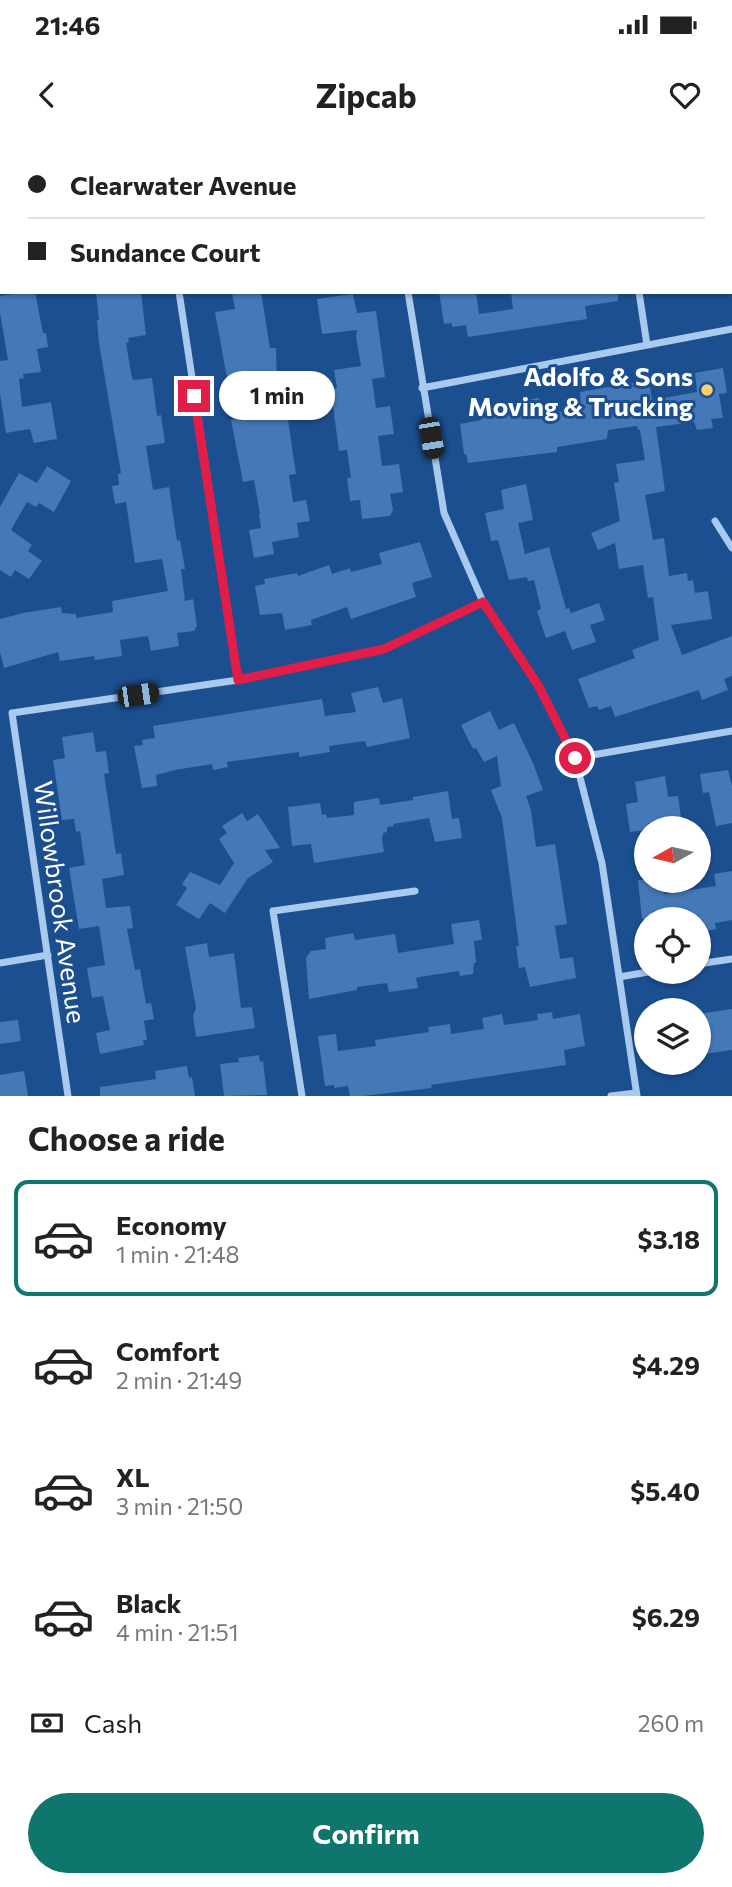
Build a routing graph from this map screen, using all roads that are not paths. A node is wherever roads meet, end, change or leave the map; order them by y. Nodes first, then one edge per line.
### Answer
1 (179, 294) edge
2 (408, 294) edge
3 (639, 294) edge
4 (732, 329) edge
5 (647, 345) junction
6 (422, 388) junction
7 (715, 521) dead end
8 (732, 548) edge
9 (483, 602) junction
10 (238, 680) junction
11 (732, 731) edge
12 (575, 758) junction
13 (415, 891) dead end
14 (48, 955) junction
15 (732, 959) edge
16 (711, 962) edge
17 (0, 963) edge
18 (634, 974) edge
19 (619, 977) junction
20 (637, 1094) edge
21 (68, 1096) edge
22 (302, 1096) edge
23 (611, 1096) edge

1 - 10 street
2 - 6 street
3 - 5 street
4 - 5 street
5 - 6 street
6 - 9 street
7 - 8 street
9 - 10 street
9 - 12 street
10 - 14 street, Willowbrook Avenue
11 - 12 street
12 - 19 street
13 - 22 street
14 - 17 street
14 - 21 street, Willowbrook Avenue
15 - 16 street
18 - 19 street
19 - 20 street
20 - 23 street

